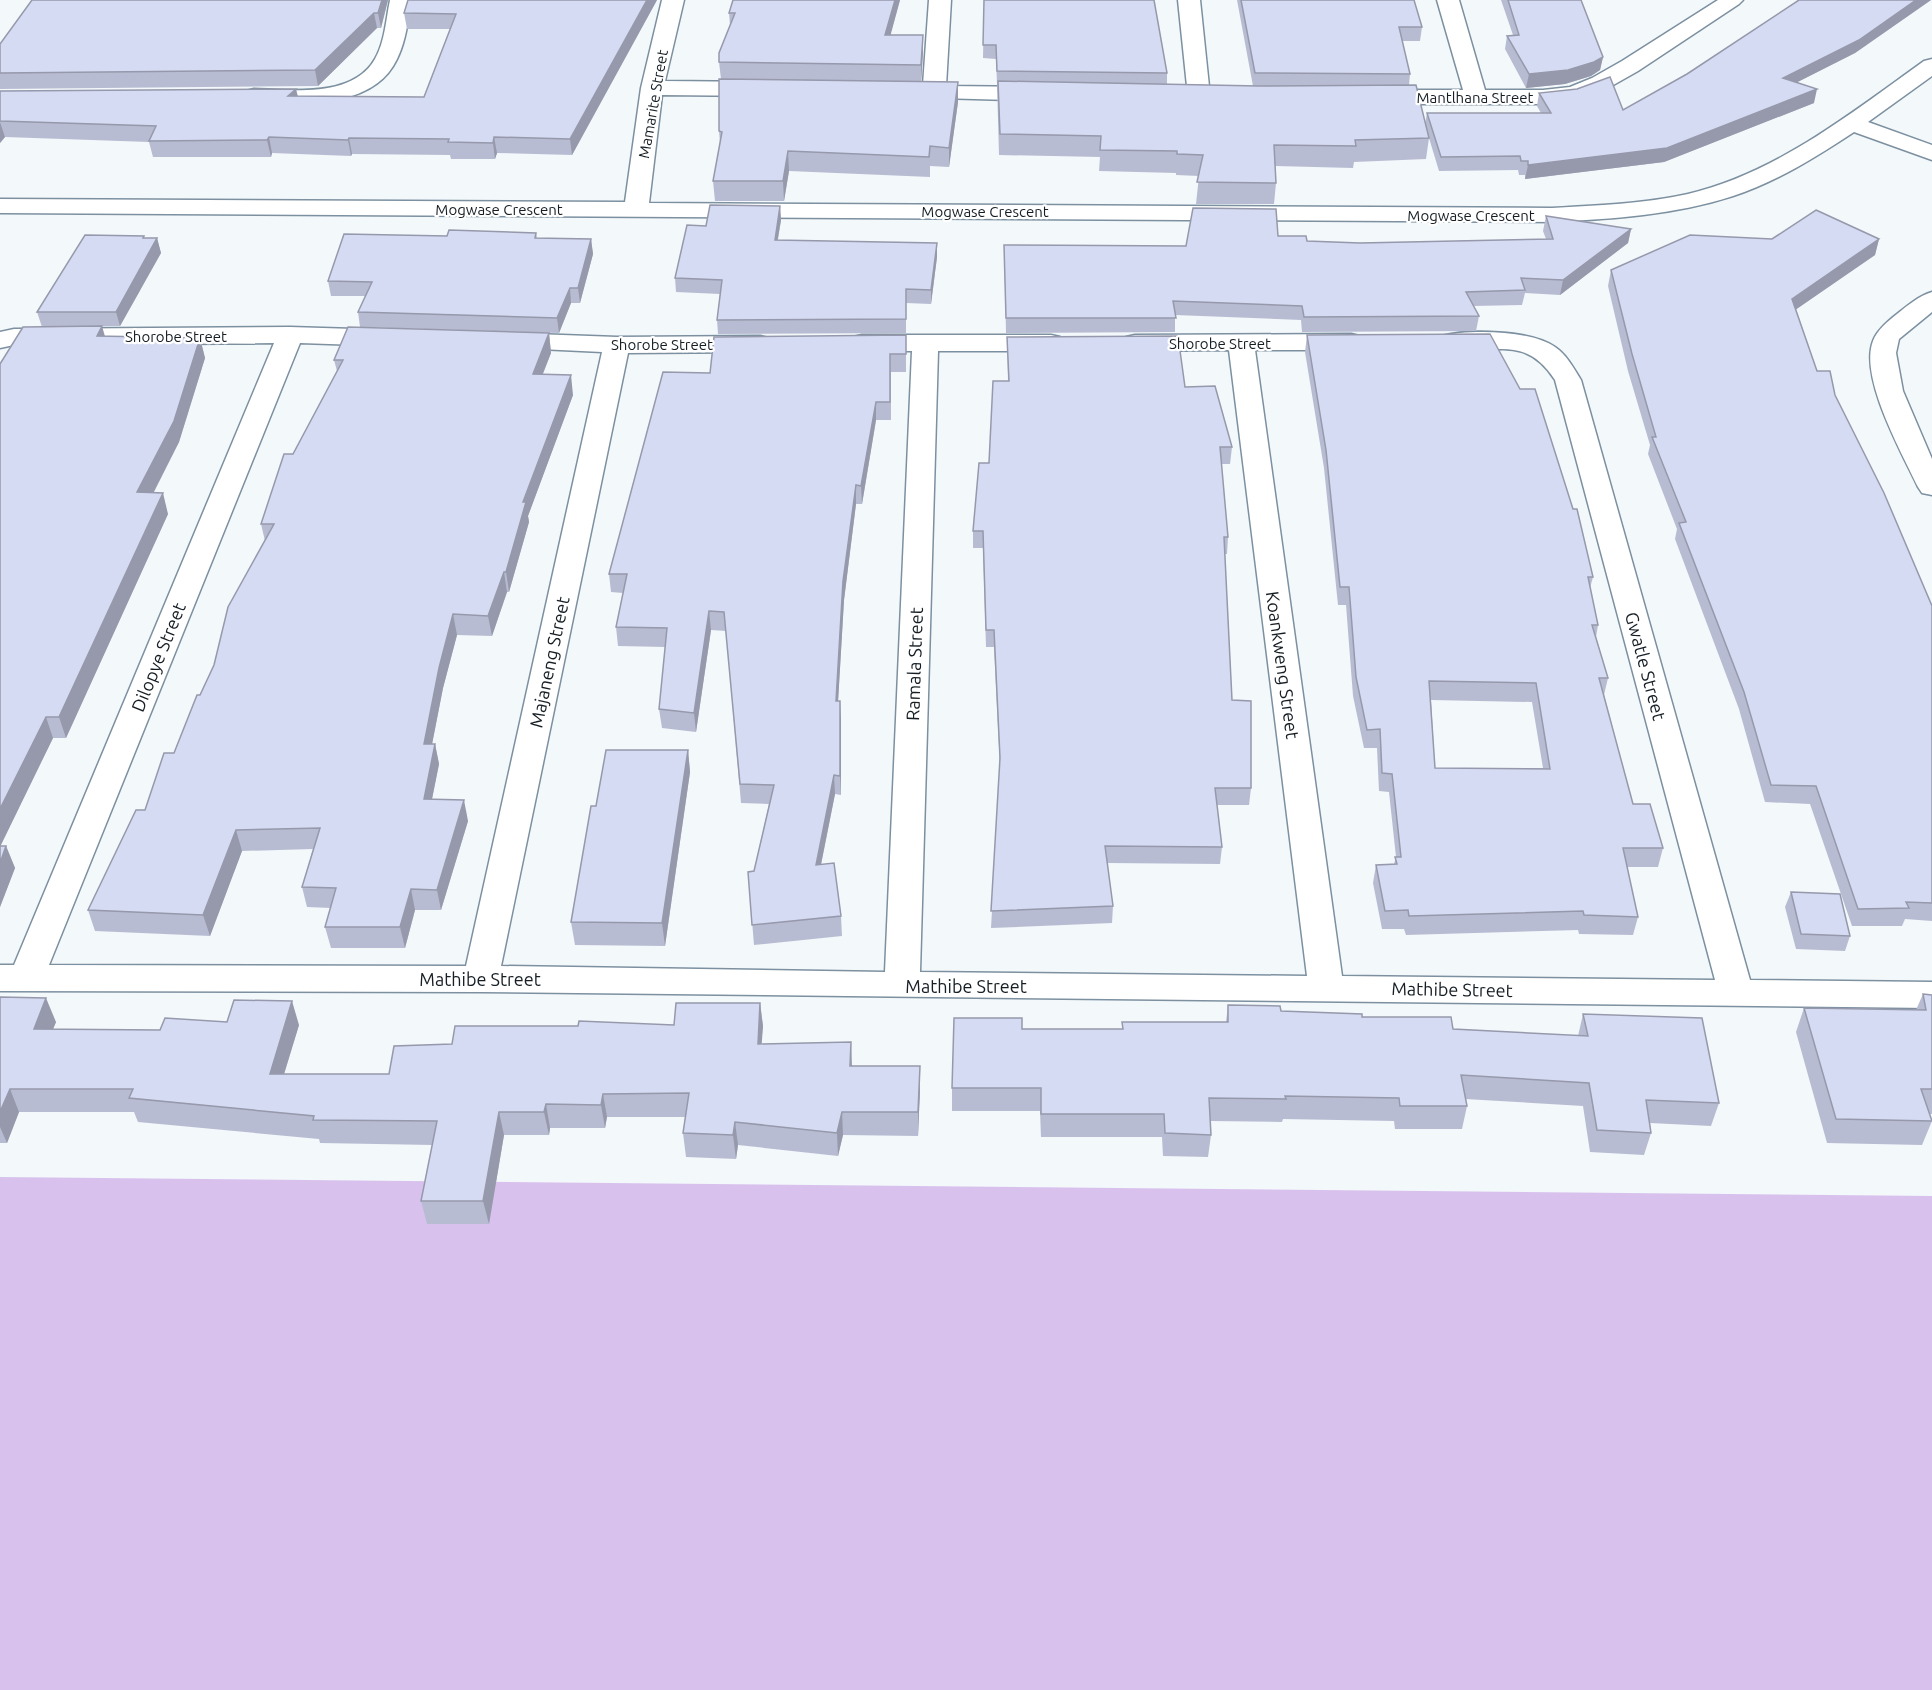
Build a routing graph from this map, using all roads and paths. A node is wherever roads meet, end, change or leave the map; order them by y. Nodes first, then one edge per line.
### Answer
1 (401, 0) edge
2 (673, 0) edge
3 (940, 0) edge
4 (1189, 0) edge
5 (1448, 0) edge
6 (1732, 0) edge
7 (1932, 66) edge
8 (652, 87) junction
9 (782, 90) edge
10 (887, 91) edge
11 (934, 92) junction
12 (1061, 94) edge
13 (1176, 95) edge
14 (231, 96) edge
15 (1198, 96) junction
16 (1222, 96) edge
17 (1349, 96) edge
18 (1476, 97) junction
19 (1850, 123) junction
20 (1932, 153) edge
21 (0, 206) edge
22 (636, 209) junction
23 (1932, 300) edge
24 (290, 335) junction
25 (406, 339) edge
26 (0, 340) edge
27 (477, 341) edge
28 (925, 342) junction
29 (1371, 342) edge
30 (1430, 342) edge
31 (842, 343) edge
32 (1077, 343) edge
33 (1112, 343) edge
34 (1241, 343) junction
35 (783, 344) edge
36 (617, 345) junction
37 (1932, 487) edge
38 (13, 978) edge
39 (482, 979) junction
40 (902, 985) junction
41 (1326, 988) junction
42 (1736, 992) junction
43 (1932, 995) edge

1 - 14 street
2 - 8 street, Mamarite Street
3 - 11 street
4 - 15 street
5 - 18 street
6 - 18 street, Mantlhana Street
7 - 19 street, Mogwase Crescent
8 - 9 street
8 - 22 street, Mamarite Street
10 - 11 street
11 - 12 street
13 - 15 street
15 - 16 street
17 - 18 street, Mantlhana Street
19 - 20 street
19 - 22 street, Mogwase Crescent
21 - 22 street, Mogwase Crescent
23 - 37 street
24 - 25 street, Shorobe Street
24 - 26 street, Shorobe Street
24 - 38 street, Dilopye Street
27 - 36 street, Shorobe Street
28 - 31 street
28 - 32 street
28 - 40 street, Ramala Street
29 - 34 street, Shorobe Street
30 - 42 street, Gwatle Street
33 - 34 street, Shorobe Street
34 - 41 street, Koankweng Street
35 - 36 street, Shorobe Street
36 - 39 street, Majaneng Street
38 - 39 street, Mathibe Street
39 - 40 street, Mathibe Street
40 - 41 street, Mathibe Street
41 - 42 street, Mathibe Street
42 - 43 street, Mathibe Street

